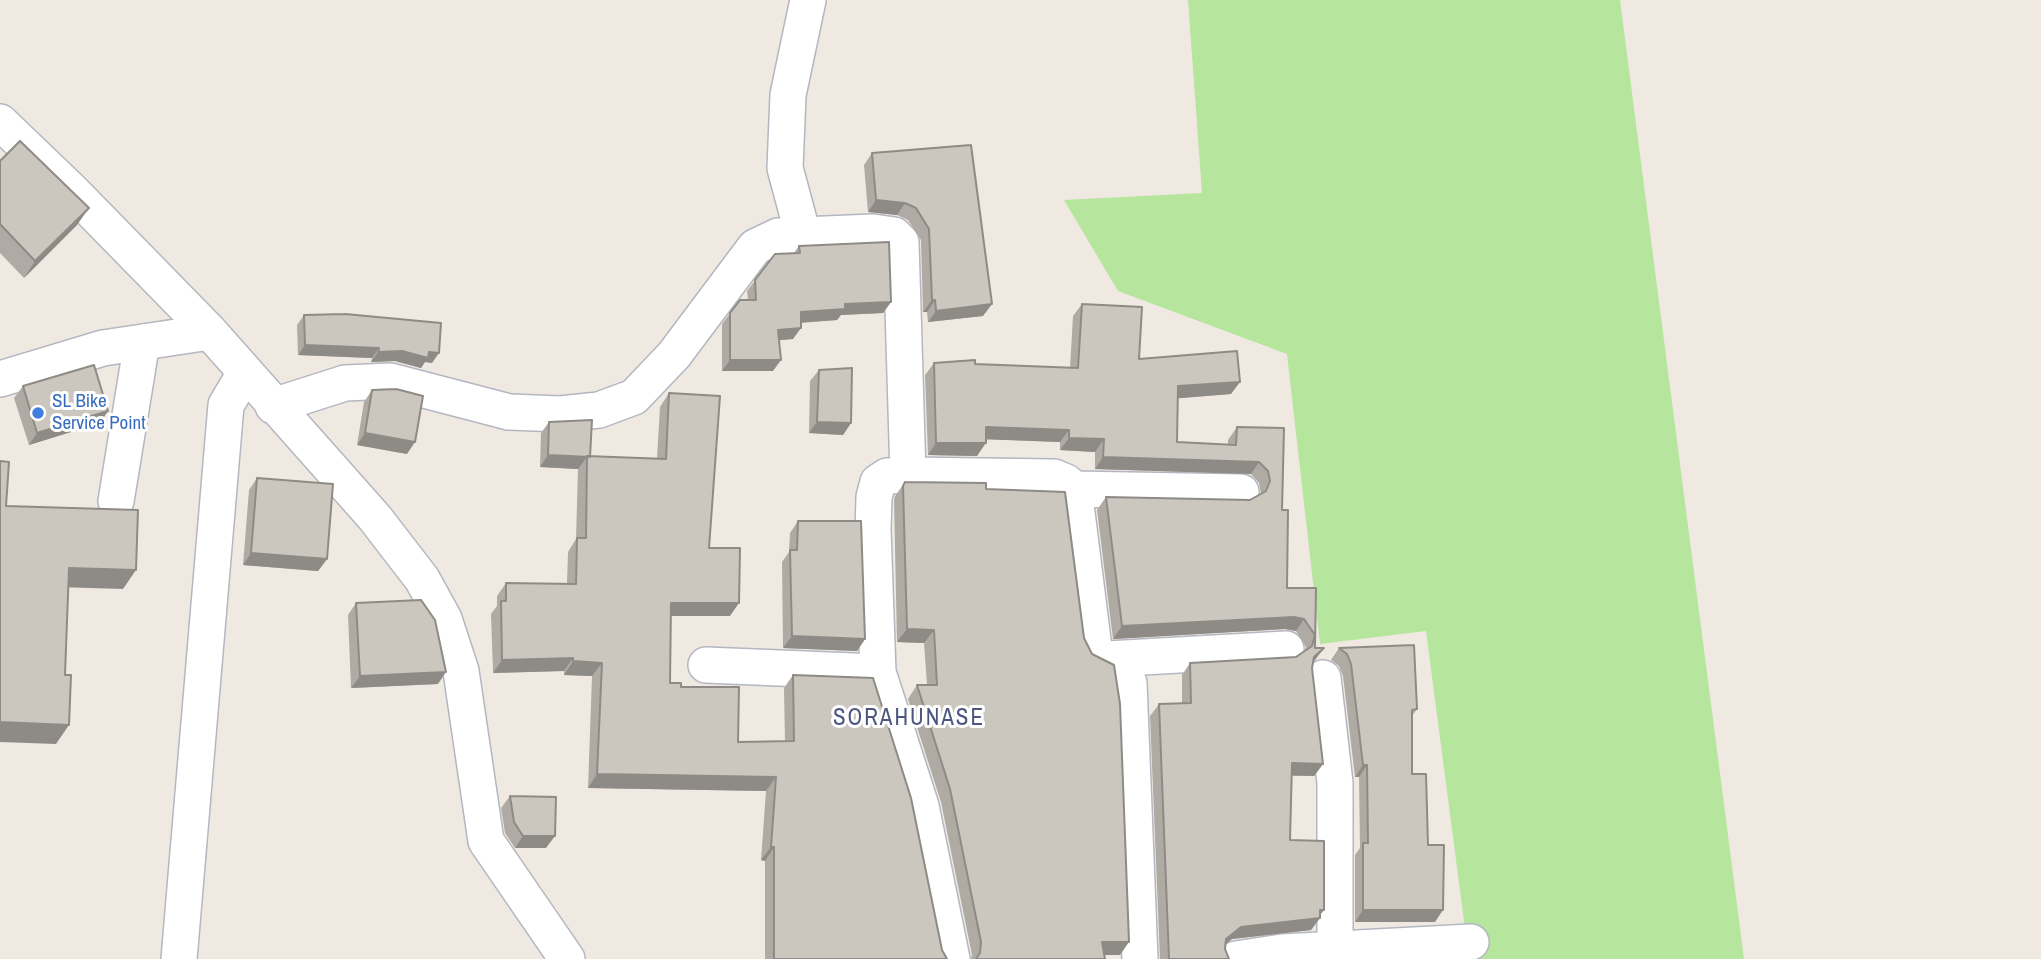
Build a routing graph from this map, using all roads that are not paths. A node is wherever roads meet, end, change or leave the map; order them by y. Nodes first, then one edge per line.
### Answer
1 (808, 0) edge
2 (0, 122) edge
3 (803, 235) junction
4 (210, 332) junction
5 (142, 342) junction
6 (244, 373) junction
7 (0, 379) edge
8 (273, 406) junction
9 (908, 475) junction
10 (1074, 489) junction
11 (1241, 492) dead end
12 (116, 501) dead end
13 (1286, 649) dead end
14 (706, 665) dead end
15 (878, 672) junction
16 (1323, 678) dead end
17 (1129, 683) dead end
18 (1471, 942) dead end
19 (1335, 950) junction
20 (179, 959) edge
21 (567, 959) edge
22 (952, 959) edge
23 (1140, 959) edge
24 (1236, 959) edge

1 - 3 street
2 - 4 street
3 - 8 street
3 - 9 street
4 - 5 street
4 - 6 street
5 - 7 street
5 - 12 street
6 - 8 street
6 - 20 street
8 - 21 street
9 - 10 street
9 - 15 street
10 - 11 street
10 - 13 street
14 - 15 street
15 - 22 street
16 - 19 street
17 - 23 street
18 - 19 street
19 - 24 street

